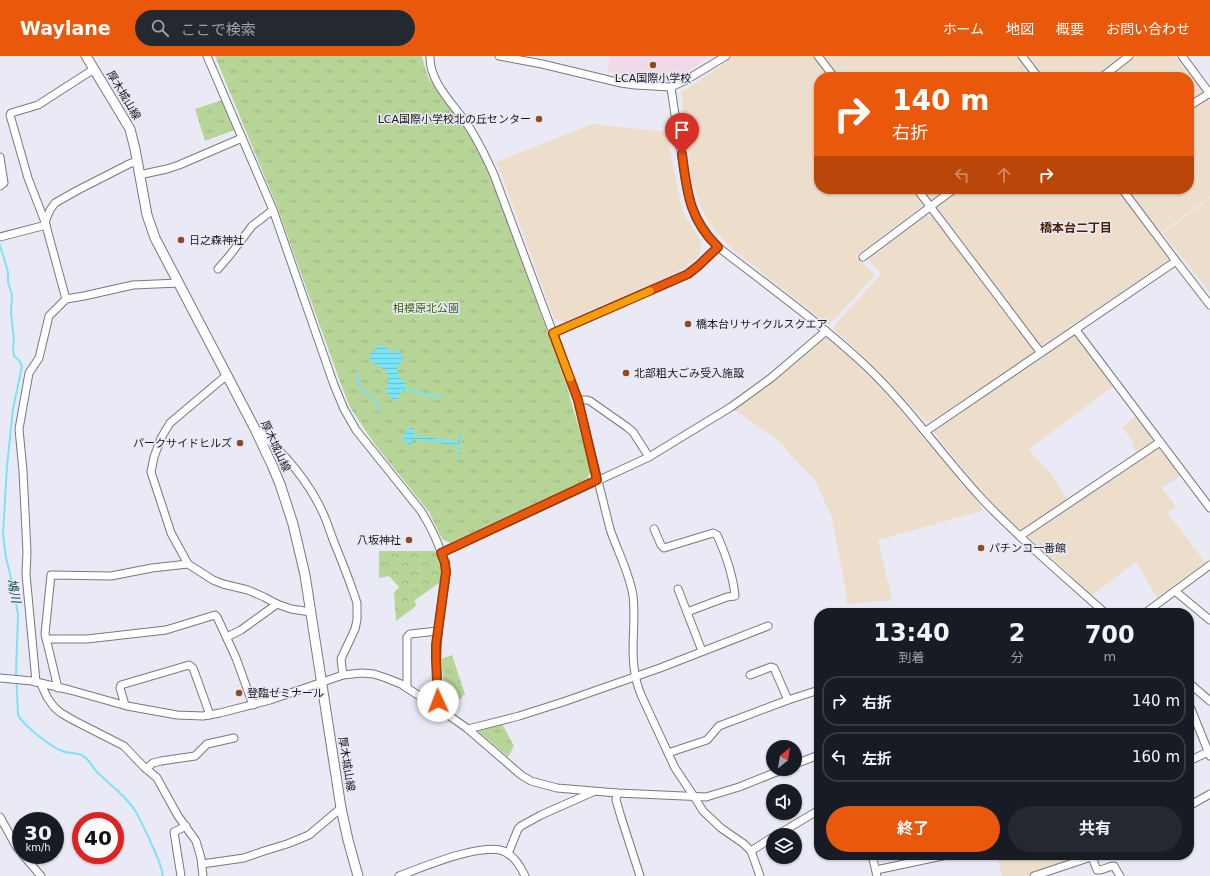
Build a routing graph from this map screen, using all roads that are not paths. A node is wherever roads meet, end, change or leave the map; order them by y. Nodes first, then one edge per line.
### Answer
1 (86, 56) edge
2 (207, 56) edge
3 (430, 56) edge
4 (499, 56) edge
5 (726, 56) edge
6 (818, 56) edge
7 (1022, 56) edge
8 (1129, 56) edge
9 (1182, 56) edge
10 (716, 58) edge
11 (94, 69) junction
12 (830, 72) edge
13 (1034, 72) edge
14 (1108, 72) edge
15 (1194, 72) edge
16 (1194, 72) edge
17 (671, 87) junction
18 (1210, 94) edge
19 (1194, 103) edge
20 (242, 138) junction
21 (0, 157) edge
22 (138, 161) junction
23 (139, 176) junction
24 (0, 186) edge
25 (921, 194) edge
26 (947, 194) edge
27 (1126, 194) edge
28 (930, 206) junction
29 (273, 210) junction
30 (45, 223) junction
31 (1, 235) edge
32 (718, 247) junction
33 (863, 257) dead end
34 (1176, 261) junction
35 (218, 269) dead end
36 (179, 283) junction
37 (66, 299) junction
38 (1210, 306) edge
39 (1076, 330) junction
40 (826, 331) junction
41 (553, 333) junction
42 (1041, 353) junction
43 (227, 374) junction
44 (578, 400) junction
45 (255, 429) junction
46 (926, 431) junction
47 (1160, 442) junction
48 (650, 457) junction
49 (597, 480) junction
50 (1210, 508) edge
51 (654, 529) dead end
52 (1020, 536) junction
53 (441, 553) junction
54 (188, 564) junction
55 (1210, 565) edge
56 (678, 589) dead end
57 (1175, 591) junction
58 (277, 604) junction
59 (1099, 608) edge
60 (1152, 608) edge
61 (311, 612) junction
62 (687, 612) junction
63 (1210, 620) edge
64 (768, 626) dead end
65 (438, 631) junction
66 (227, 637) junction
67 (46, 639) junction
68 (702, 651) junction
69 (343, 675) junction
70 (750, 675) dead end
71 (635, 677) junction
72 (0, 678) edge
73 (36, 682) junction
74 (322, 682) junction
75 (1194, 687) edge
76 (58, 688) junction
77 (407, 688) junction
78 (814, 692) edge
79 (788, 700) junction
80 (1210, 701) edge
81 (253, 705) junction
82 (125, 706) junction
83 (435, 706) junction
84 (210, 715) junction
85 (1194, 716) edge
86 (468, 729) junction
87 (234, 738) dead end
88 (668, 754) junction
89 (1209, 754) edge
90 (814, 757) edge
91 (1194, 759) edge
92 (802, 761) edge
93 (146, 769) junction
94 (766, 776) edge
95 (595, 791) junction
96 (617, 793) junction
97 (1210, 794) edge
98 (695, 798) junction
99 (1194, 803) edge
100 (341, 808) junction
101 (814, 813) edge
102 (0, 817) edge
103 (186, 826) junction
104 (789, 828) edge
105 (12, 839) edge
106 (766, 841) edge
107 (751, 851) junction
108 (508, 854) junction
109 (873, 860) edge
110 (927, 860) edge
111 (1082, 860) edge
112 (1095, 860) edge
113 (31, 864) edge
114 (202, 864) junction
115 (876, 873) edge
116 (41, 876) edge
117 (181, 876) edge
118 (203, 876) edge
119 (358, 876) edge
120 (399, 876) edge
121 (525, 876) edge
122 (640, 876) edge
123 (760, 876) edge
124 (1034, 876) edge
125 (1120, 876) edge

1 - 11 main road, 厚木城山線
2 - 20 street
3 - 41 street
4 - 17 street
5 - 10 street
6 - 12 street
7 - 13 street
8 - 14 street
9 - 16 street
10 - 17 street
11 - 22 main road, 厚木城山線
11 - 30 street
15 - 18 street
17 - 32 street
18 - 19 street
20 - 23 street
20 - 29 street
21 - 24 street
22 - 23 main road, 厚木城山線
22 - 30 street
23 - 36 main road, 厚木城山線
25 - 28 street
26 - 28 street
27 - 34 street
28 - 33 street
28 - 42 street
29 - 35 street
29 - 53 street
30 - 31 street
30 - 37 street
32 - 40 street
32 - 41 street
34 - 38 street
34 - 39 street
36 - 37 street
36 - 43 main road, 厚木城山線
37 - 73 street
39 - 42 street
39 - 47 street
40 - 46 street
40 - 48 street
41 - 44 street
42 - 46 street
43 - 45 main road, 厚木城山線
43 - 54 street
44 - 48 street
44 - 49 street
45 - 61 main road, 厚木城山線
45 - 69 street
46 - 52 street
47 - 50 street
47 - 52 street
48 - 49 street
49 - 53 street
49 - 71 street
51 - 62 street
52 - 59 street
53 - 65 street
54 - 58 street
54 - 67 street
55 - 57 street
56 - 62 street
57 - 60 street
57 - 63 street
58 - 61 street
58 - 66 street
61 - 74 main road, 厚木城山線
62 - 68 street
64 - 68 street
65 - 77 street
65 - 83 street
66 - 67 street
66 - 81 street
67 - 76 street
68 - 71 street
69 - 74 street
69 - 77 street
70 - 79 street
71 - 86 street
71 - 88 street
72 - 73 street
73 - 76 street
73 - 93 street
74 - 81 street
74 - 100 main road, 厚木城山線
75 - 80 street
76 - 82 street
77 - 83 street
78 - 79 street
79 - 88 street
81 - 84 street
82 - 84 street
82 - 84 street
83 - 86 street
85 - 89 street
86 - 95 street
87 - 93 street
88 - 98 street
89 - 91 street
90 - 92 street
93 - 103 street
94 - 98 street
95 - 96 street
95 - 108 street
96 - 98 street
96 - 122 street
97 - 99 street
98 - 107 street
100 - 114 street
100 - 119 main road, 厚木城山線
101 - 104 street
102 - 105 street
103 - 114 street
103 - 117 street
106 - 107 street
107 - 123 street
108 - 120 street
108 - 121 street
109 - 115 street
110 - 115 street
111 - 124 street
112 - 125 street
113 - 116 street
114 - 118 street

